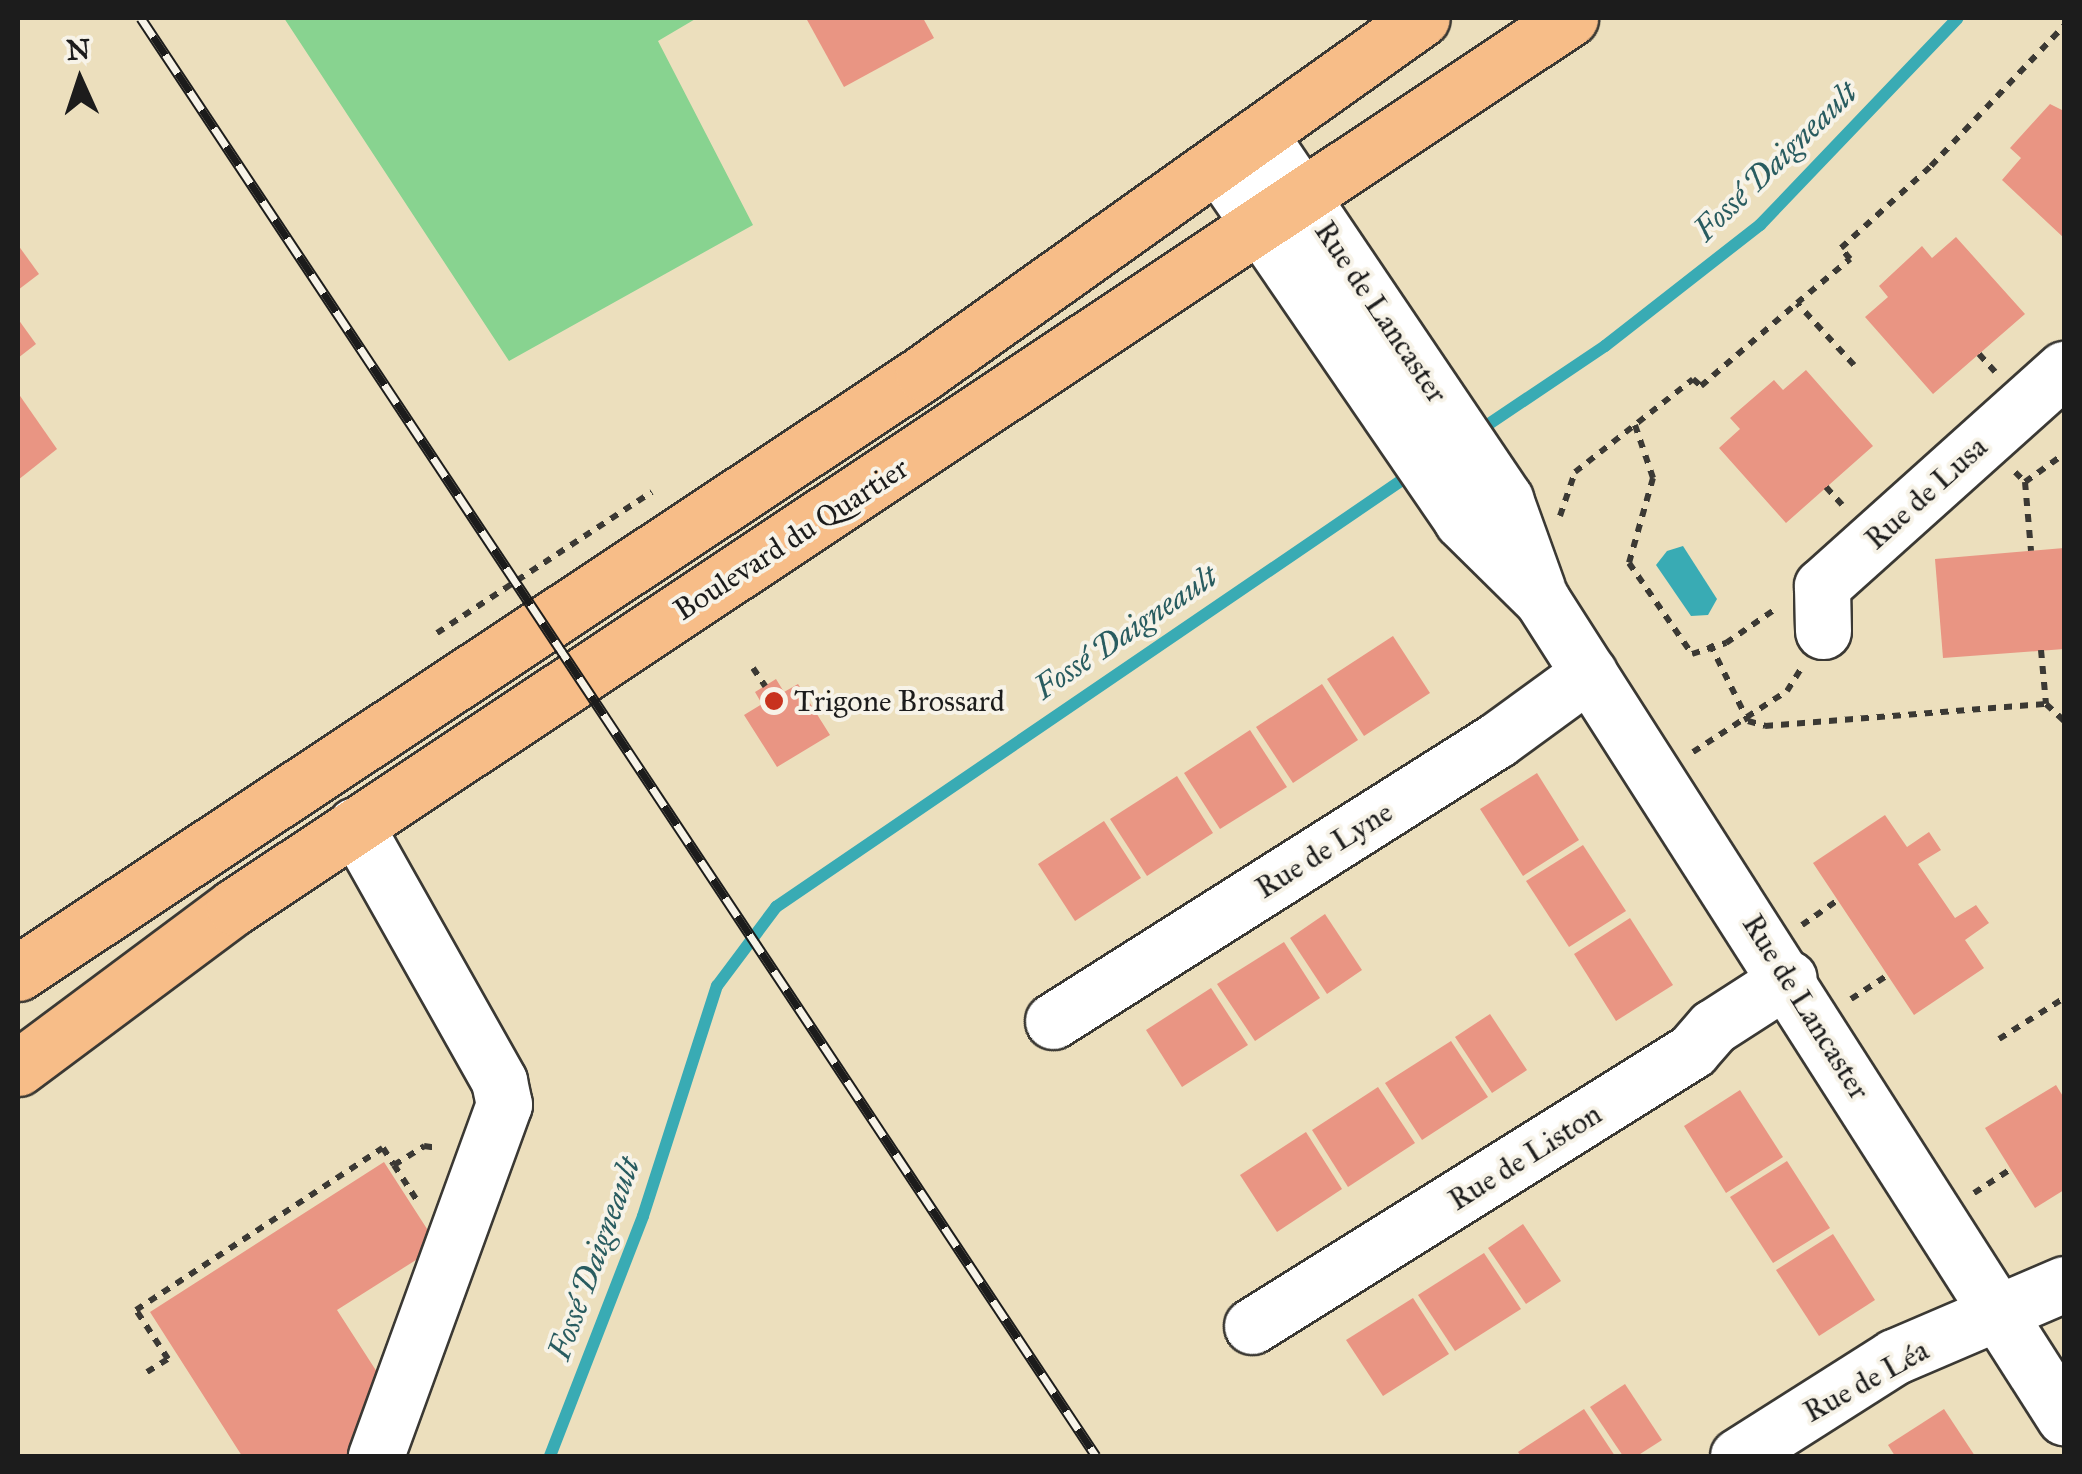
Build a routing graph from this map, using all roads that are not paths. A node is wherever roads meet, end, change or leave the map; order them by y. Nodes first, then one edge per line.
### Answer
1 (1422, 18) edge
2 (1570, 18) edge
3 (1241, 152) junction
4 (1283, 212) junction
5 (2056, 395) edge
6 (1802, 618) road end
7 (1589, 673) junction
8 (355, 825) junction
9 (1794, 953) junction
10 (18, 973) edge
11 (1053, 1021) dead end
12 (18, 1068) edge
13 (2064, 1284) edge
14 (1998, 1313) junction
15 (1252, 1326) dead end
16 (2064, 1417) edge
17 (376, 1456) edge
18 (1738, 1456) edge

1 - 3 main road
2 - 4 main road, Boulevard du Quartier
3 - 4 street, Rue de Lancaster
3 - 10 main road
4 - 7 street, Rue de Lancaster
4 - 8 main road, Boulevard du Quartier
5 - 6 street, Rue de Lusa
7 - 9 street, Rue de Lancaster
7 - 11 street, Rue de Lyne
8 - 12 main road, Boulevard du Quartier
8 - 17 street
9 - 14 street, Rue de Lancaster
9 - 15 street, Rue de Liston
13 - 14 street, Rue de Léa
14 - 16 street, Rue de Lancaster
14 - 18 street, Rue de Léa

